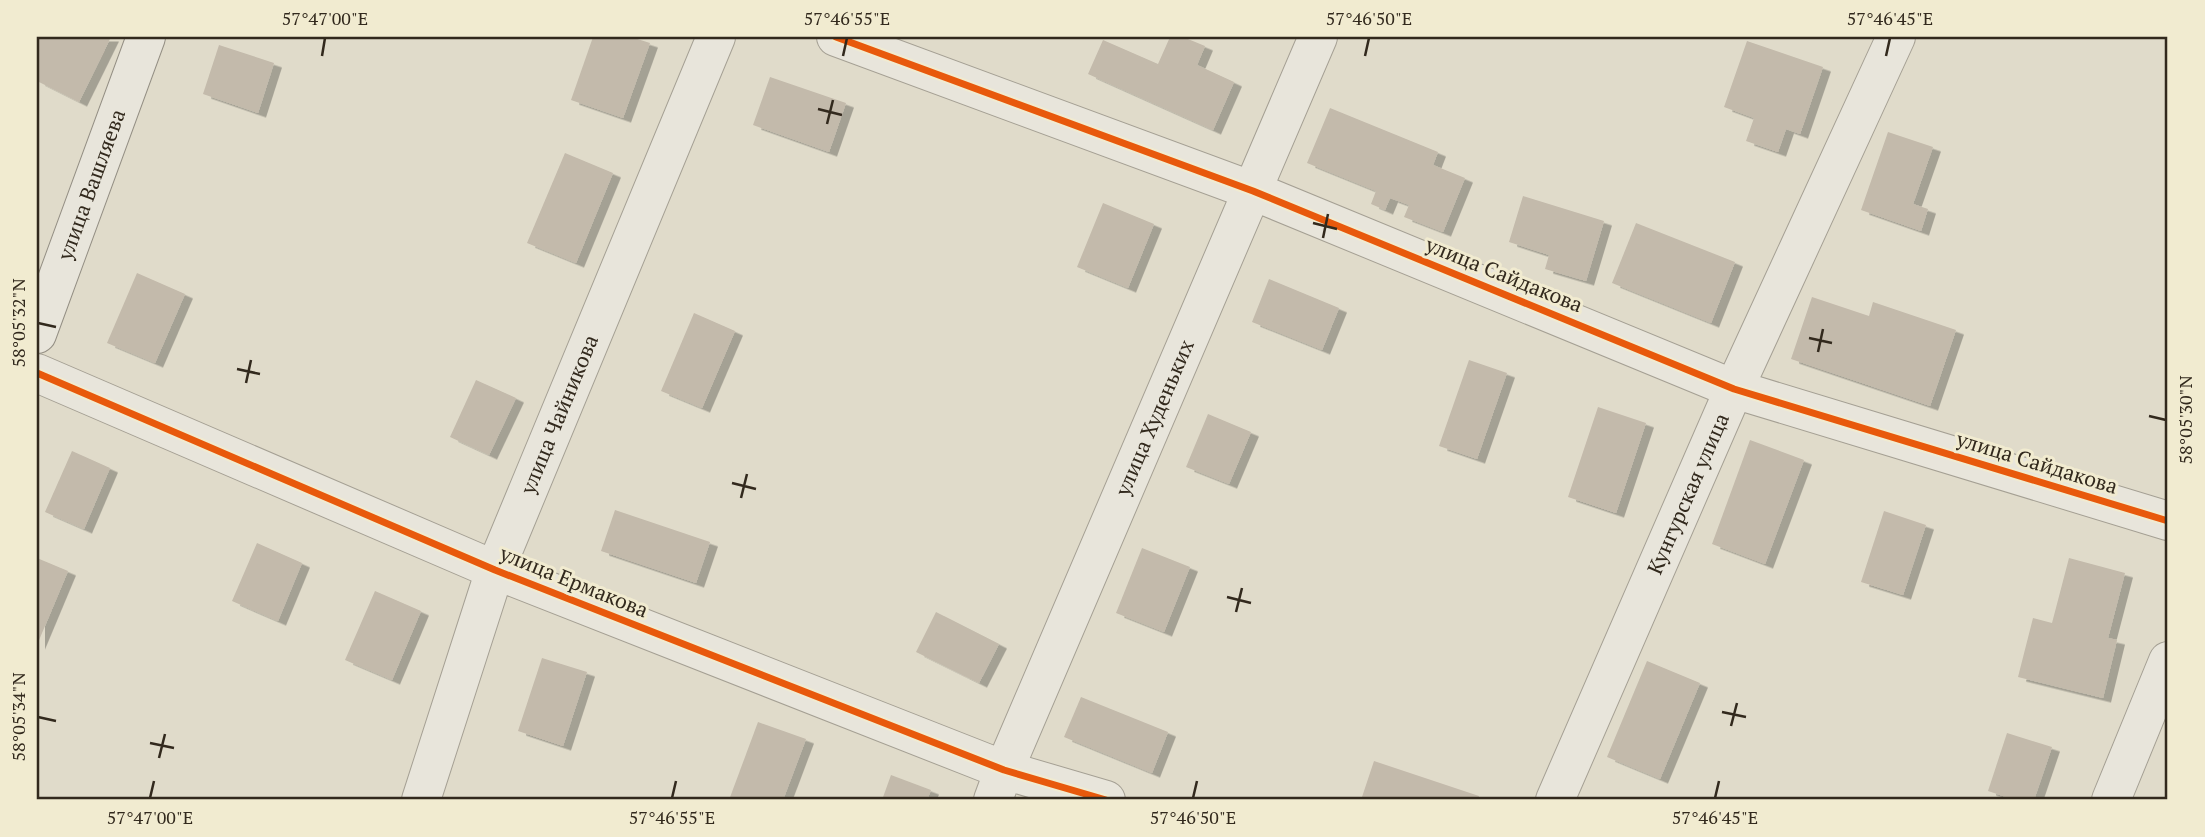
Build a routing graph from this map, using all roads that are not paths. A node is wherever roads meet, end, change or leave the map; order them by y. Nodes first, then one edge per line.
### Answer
1 (146, 37) edge
2 (716, 37) edge
3 (836, 37) edge
4 (1318, 37) edge
5 (1896, 37) edge
6 (1253, 191) junction
7 (37, 334) edge
8 (37, 373) edge
9 (1734, 389) junction
10 (2168, 521) edge
11 (495, 570) junction
12 (2168, 661) edge
13 (999, 785) edge
14 (421, 800) edge
15 (1106, 800) edge
16 (1555, 800) edge
17 (2111, 800) edge

1 - 7 street, улица Вашляева
2 - 11 street, улица Чайникова
3 - 6 street, улица Сайдакова
4 - 6 street, улица Худеньких
5 - 9 street, Кунгурская улица
6 - 9 street, улица Сайдакова
6 - 13 street, улица Худеньких
8 - 11 street, улица Ермакова
9 - 10 street, улица Сайдакова
9 - 16 street, Кунгурская улица
11 - 13 street, улица Ермакова
11 - 14 street, улица Чайникова
12 - 17 street
13 - 15 street, улица Ермакова

